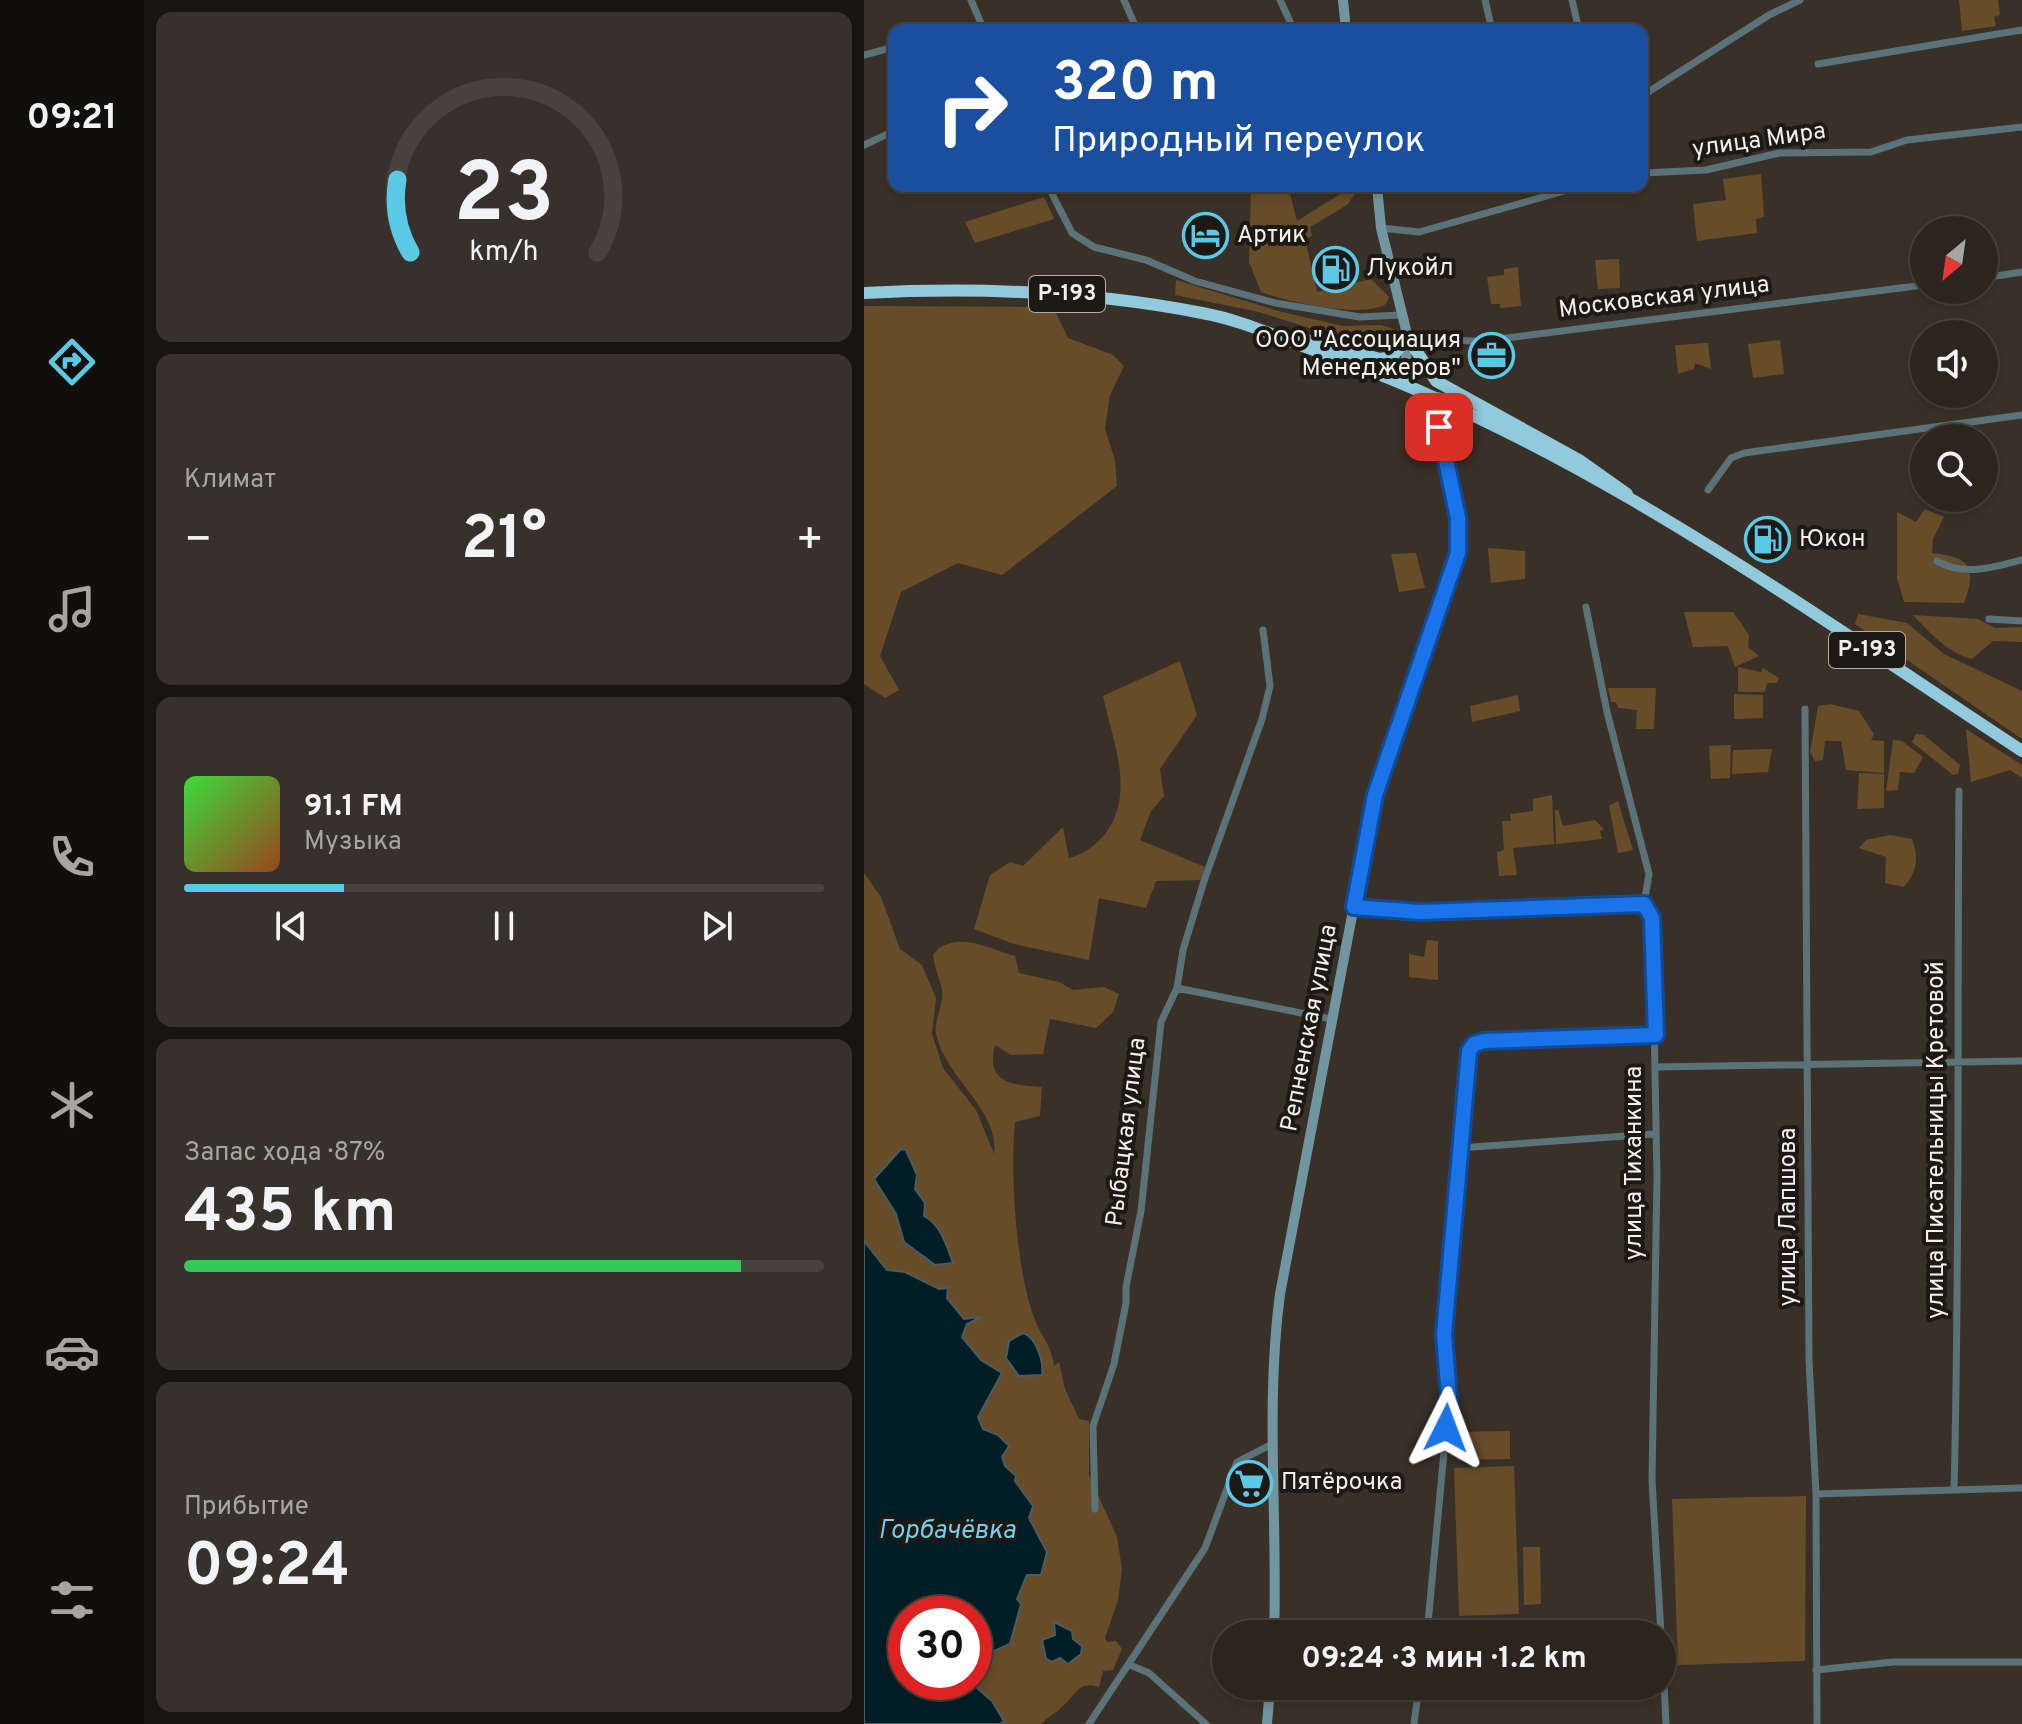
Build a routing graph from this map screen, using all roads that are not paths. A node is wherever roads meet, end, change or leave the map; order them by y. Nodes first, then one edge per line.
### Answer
1 (971, 0) edge
2 (1124, 0) edge
3 (1280, 0) edge
4 (1343, 0) edge
5 (1485, 0) edge
6 (1572, 0) edge
7 (1800, 0) edge
8 (981, 24) edge
9 (1134, 24) edge
10 (1291, 24) edge
11 (1345, 24) edge
12 (1491, 24) edge
13 (1578, 24) edge
14 (2022, 30) edge
15 (888, 49) edge
16 (864, 55) edge
17 (1818, 64) dead end
18 (1648, 92) edge
19 (2022, 127) edge
20 (888, 134) edge
21 (864, 145) edge
22 (1648, 173) edge
23 (1051, 192) edge
24 (1378, 192) edge
25 (1561, 192) edge
26 (1381, 228) junction
27 (2022, 272) edge
28 (1998, 276) edge
29 (1910, 287) edge
30 (864, 293) edge
31 (1401, 315) junction
32 (1266, 331) junction
33 (1408, 338) junction
34 (1404, 383) junction
35 (1438, 397) junction
36 (2022, 415) edge
37 (1708, 490) dead end
38 (1633, 500) junction
39 (2022, 560) edge
40 (1937, 561) dead end
41 (1586, 607) dead end
42 (1989, 619) dead end
43 (2022, 621) edge
44 (1263, 630) dead end
45 (1805, 709) dead end
46 (2022, 751) edge
47 (1959, 791) dead end
48 (1644, 904) junction
49 (1354, 907) junction
50 (1177, 988) junction
51 (1331, 1019) junction
52 (1656, 1035) junction
53 (2022, 1061) edge
54 (1959, 1062) junction
55 (1809, 1066) junction
56 (1655, 1067) junction
57 (1654, 1134) junction
58 (1459, 1148) junction
59 (1272, 1444) junction
60 (2022, 1488) edge
61 (1954, 1490) junction
62 (1816, 1494) junction
63 (1095, 1509) dead end
64 (1274, 1620) edge
65 (1428, 1620) edge
66 (1660, 1620) edge
67 (2022, 1662) edge
68 (1130, 1665) junction
69 (1816, 1670) junction
70 (1269, 1700) edge
71 (1417, 1700) edge
72 (1665, 1700) edge
73 (1089, 1724) edge
74 (1206, 1724) edge
75 (1267, 1724) edge
76 (1414, 1724) edge
77 (1666, 1724) edge
78 (1817, 1724) edge

1 - 8 street
2 - 9 street
3 - 10 street
4 - 11 street
5 - 12 street
6 - 13 street
7 - 18 street
14 - 17 street
15 - 16 street
19 - 22 street, улица Мира
20 - 21 street
23 - 31 street
24 - 26 street
25 - 26 street
26 - 31 street
27 - 28 street
29 - 33 street, Московская улица
30 - 32 highway, Р-193
31 - 33 street
32 - 33 highway
32 - 34 highway, Р-193
33 - 34 street
33 - 38 highway
34 - 35 highway, Р-193
35 - 38 highway, Р-193
35 - 49 street, Репненская улица
36 - 37 street
38 - 46 highway, Р-193
39 - 40 street
41 - 48 street, улица Тиханкина
42 - 43 street
44 - 50 street, Рыбацкая улица
45 - 55 street, улица Лапшова
47 - 54 street, улица Писательницы Кретовой
48 - 49 street
48 - 52 street, улица Тиханкина
49 - 51 street, Репненская улица
50 - 51 street
50 - 63 street, Рыбацкая улица
51 - 59 street, Репненская улица
52 - 56 street, улица Тиханкина
52 - 58 street
53 - 54 street
54 - 55 street
54 - 61 street, улица Писательницы Кретовой
55 - 56 street
55 - 62 street, улица Лапшова
56 - 57 street, улица Тиханкина
57 - 58 street
57 - 66 street, улица Тиханкина
58 - 65 street
59 - 64 street, Репненская улица
59 - 68 street
60 - 61 street
61 - 62 street
62 - 69 street, улица Лапшова
67 - 69 street
68 - 73 street
68 - 74 street
69 - 78 street, улица Лапшова
70 - 75 street
71 - 76 street
72 - 77 street

